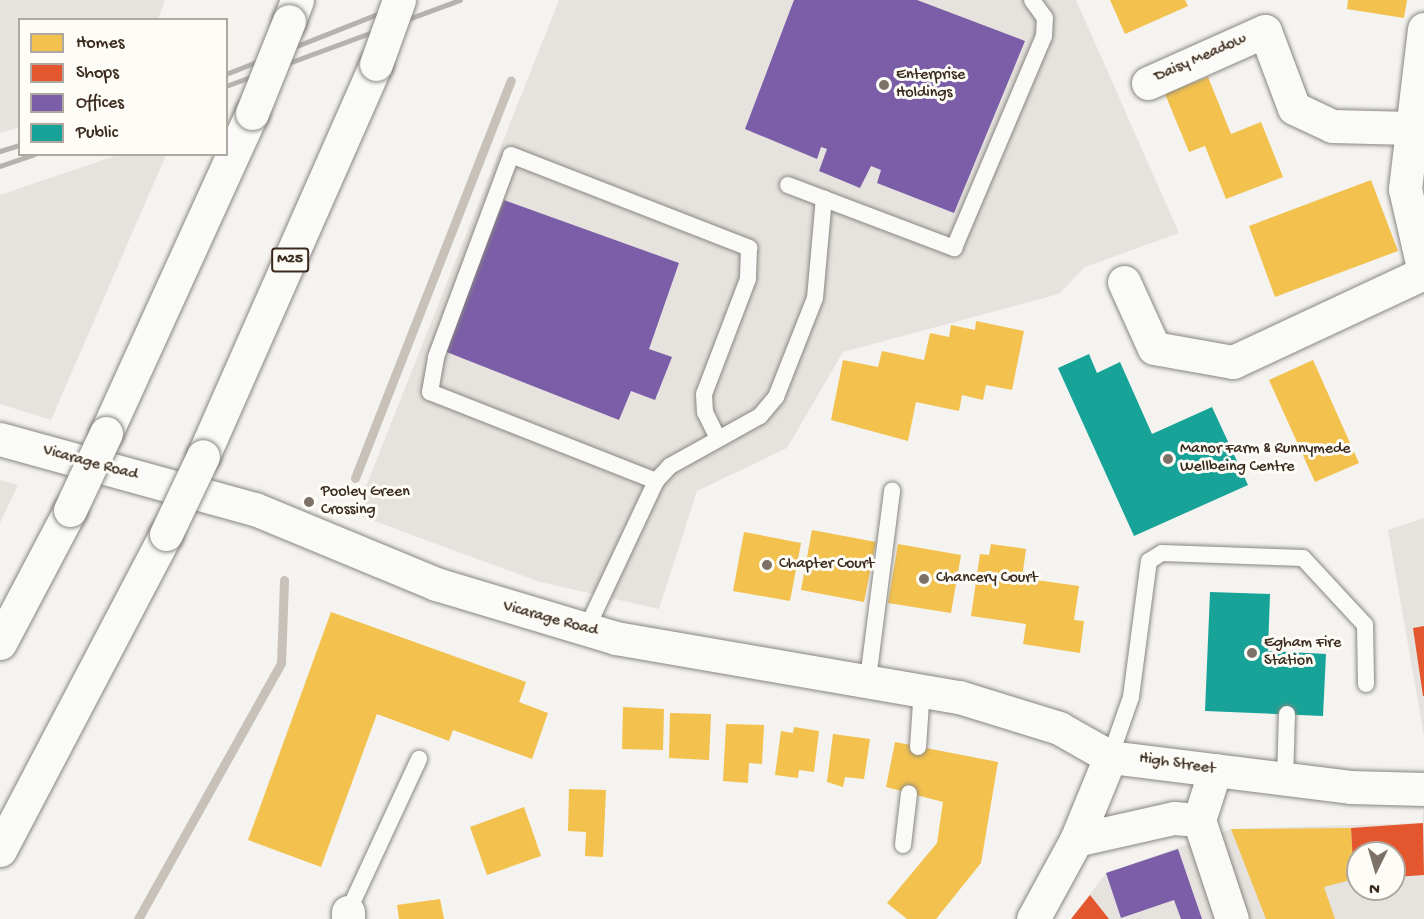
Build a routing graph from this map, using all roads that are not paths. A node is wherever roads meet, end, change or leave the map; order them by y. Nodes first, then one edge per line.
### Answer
1 (399, 0) edge
2 (1032, 0) edge
3 (293, 11) edge
4 (1424, 29) edge
5 (1148, 82) dead end
6 (1411, 128) junction
7 (788, 185) dead end
8 (824, 198) junction
9 (1423, 266) edge
10 (1124, 282) dead end
11 (0, 439) edge
12 (718, 440) junction
13 (656, 481) junction
14 (892, 491) dead end
15 (586, 630) junction
16 (0, 643) edge
17 (868, 679) junction
18 (1366, 684) dead end
19 (922, 689) junction
20 (1287, 714) dead end
21 (918, 747) dead end
22 (1110, 757) junction
23 (419, 759) dead end
24 (1215, 770) junction
25 (1285, 780) junction
26 (1424, 789) edge
27 (909, 793) dead end
28 (1199, 820) junction
29 (1076, 840) junction
30 (903, 845) dead end
31 (0, 850) edge
32 (348, 916) edge
33 (1033, 919) edge
34 (1232, 919) edge

1 - 31 main road, M25, bridge
2 - 8 lane
3 - 16 main road, bridge
4 - 6 main road
5 - 6 main road, Daisy Meadow
6 - 9 main road
7 - 8 lane
8 - 12 lane
9 - 10 main road
11 - 15 main road, Vicarage Road
12 - 13 lane
12 - 13 lane
13 - 15 lane
14 - 17 lane
15 - 17 main road, Vicarage Road
17 - 19 main road, Vicarage Road
18 - 22 lane
19 - 21 lane
19 - 22 main road, Vicarage Road
20 - 25 lane
22 - 24 main road, High Street
22 - 29 main road
23 - 32 lane
24 - 25 main road, High Street
24 - 28 main road
25 - 26 main road, High Street
27 - 30 lane
28 - 29 main road
28 - 34 main road
29 - 33 main road

